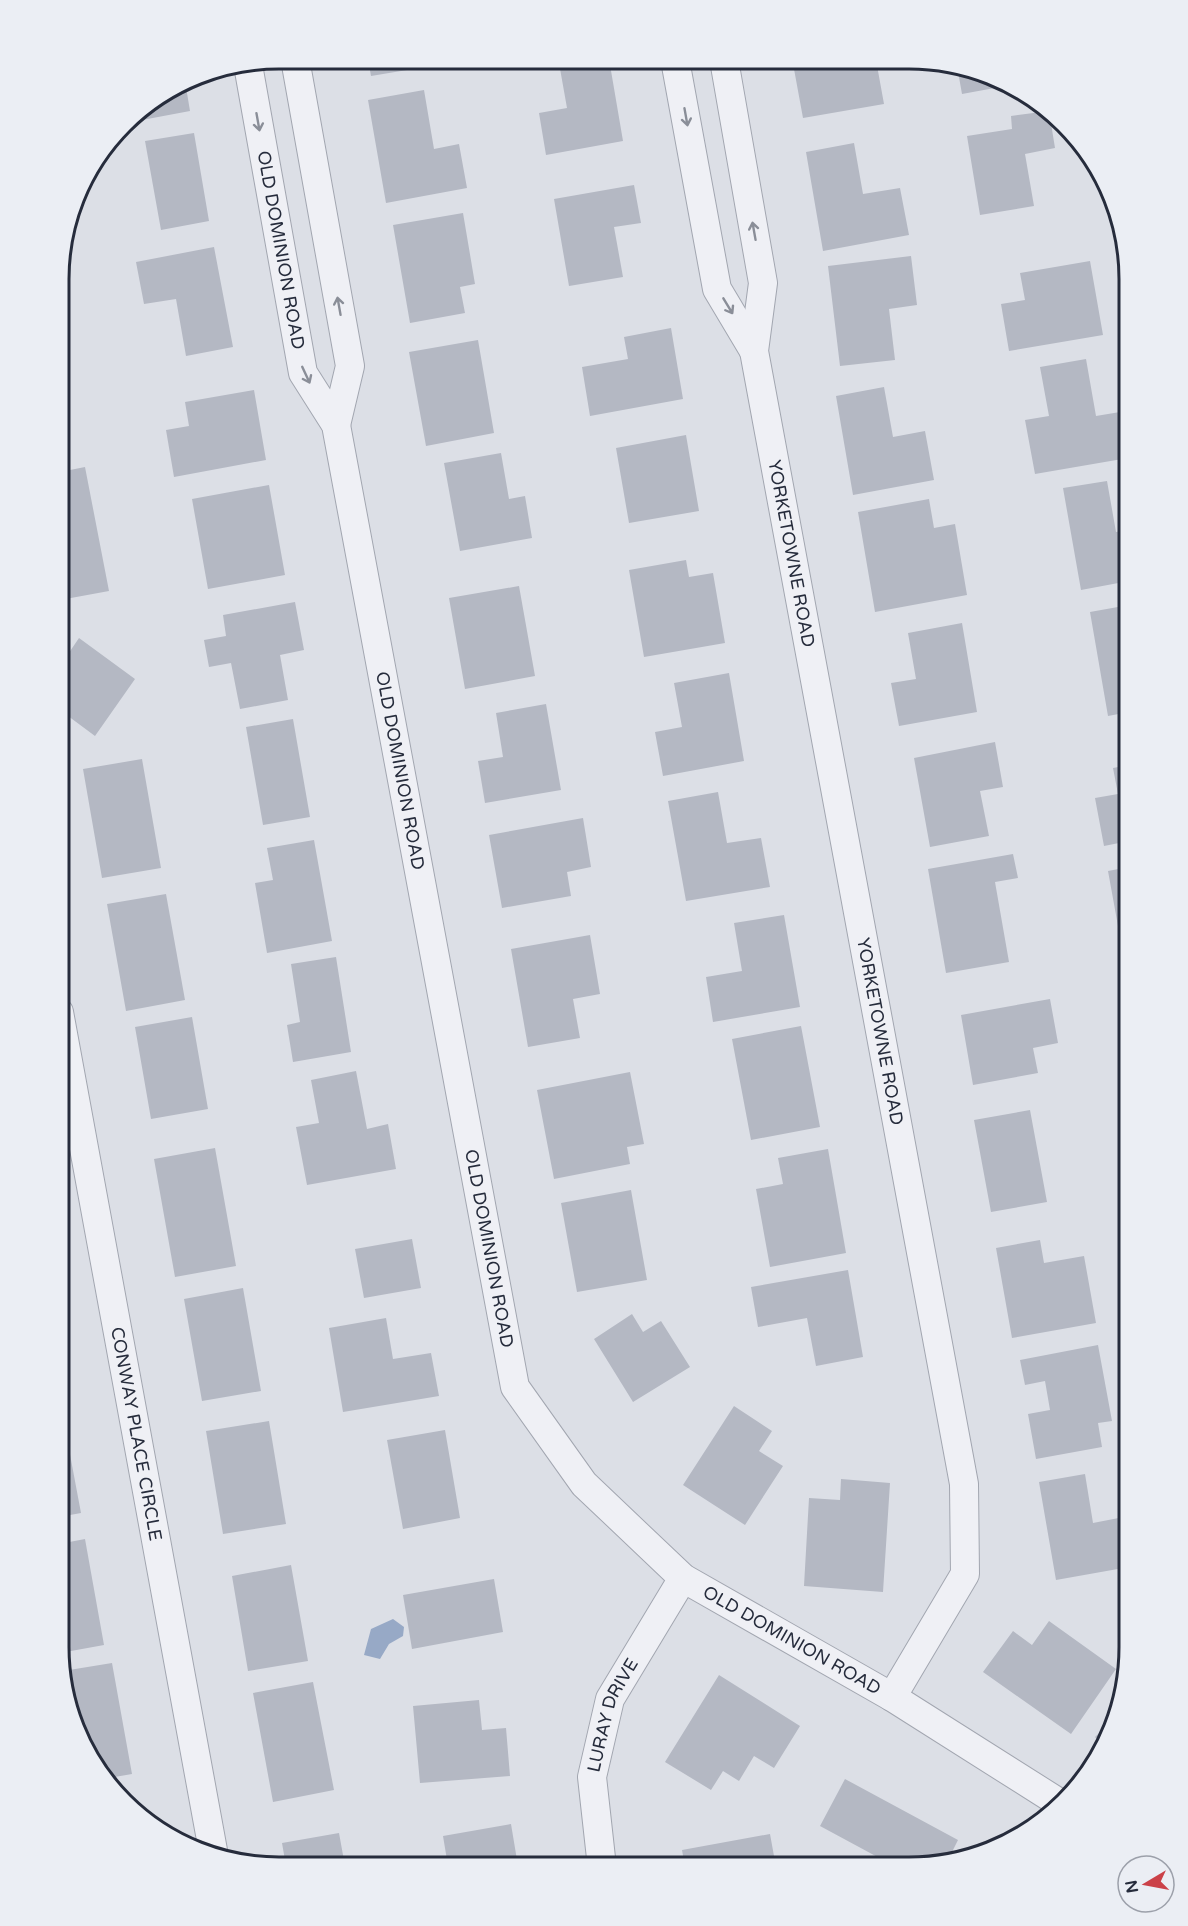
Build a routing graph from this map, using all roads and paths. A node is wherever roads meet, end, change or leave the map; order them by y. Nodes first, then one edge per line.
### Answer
1 (297, 69) edge
2 (677, 69) edge
3 (726, 69) edge
4 (249, 71) edge
5 (754, 351) junction
6 (336, 425) junction
7 (69, 1066) edge
8 (683, 1578) junction
9 (892, 1697) junction
10 (1053, 1799) edge
11 (212, 1846) edge
12 (601, 1857) edge

6 -> 1 street, OLD DOMINION ROAD
2 -> 5 street, YORKETOWNE ROAD
5 -> 3 street, YORKETOWNE ROAD
4 -> 6 street, OLD DOMINION ROAD
5 - 9 street, YORKETOWNE ROAD
6 - 8 street, OLD DOMINION ROAD
7 - 11 street, CONWAY PLACE CIRCLE
8 - 9 street, OLD DOMINION ROAD
8 - 12 street, LURAY DRIVE
9 - 10 street, OLD DOMINION ROAD

